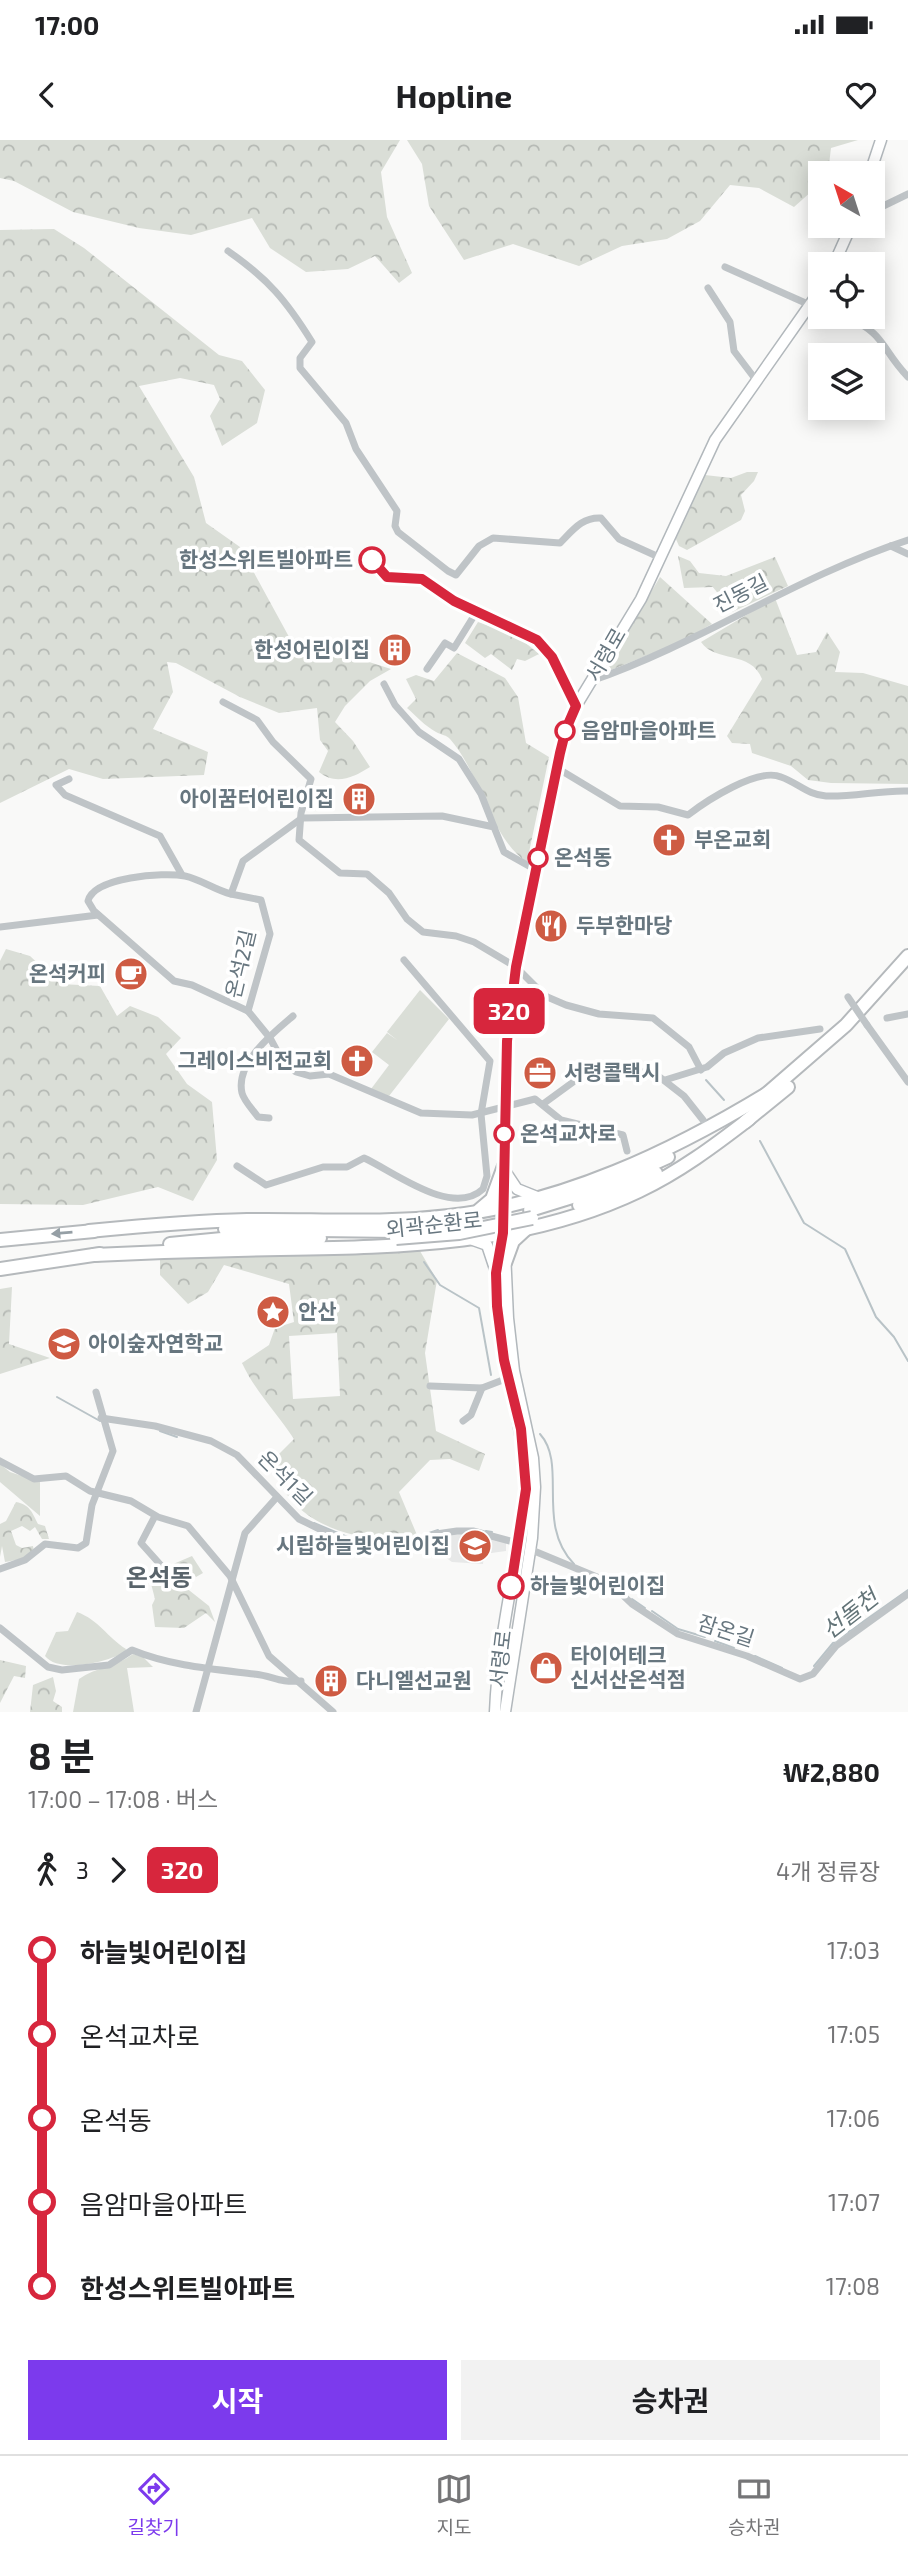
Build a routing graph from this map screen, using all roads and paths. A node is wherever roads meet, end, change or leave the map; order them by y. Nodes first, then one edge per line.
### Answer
1 (881, 140) edge
2 (874, 161) edge
3 (908, 194) edge
4 (886, 205) edge
5 (228, 251) dead end
6 (726, 267) dead end
7 (708, 289) dead end
8 (808, 300) edge
9 (808, 312) edge
10 (869, 329) edge
11 (908, 377) edge
12 (756, 380) junction
13 (908, 540) edge
14 (890, 546) junction
15 (908, 554) edge
16 (661, 558) junction
17 (387, 577) dead end
18 (477, 611) junction
19 (428, 668) dead end
20 (592, 681) junction
21 (384, 684) dead end
22 (223, 702) dead end
23 (576, 706) junction
24 (557, 768) junction
25 (69, 779) dead end
26 (908, 791) edge
27 (300, 819) junction
28 (494, 827) junction
29 (536, 870) junction
30 (182, 875) junction
31 (230, 894) junction
32 (98, 915) junction
33 (0, 927) edge
34 (908, 956) edge
35 (404, 960) dead end
36 (516, 967) junction
37 (908, 970) edge
38 (848, 997) dead end
39 (248, 1011) junction
40 (908, 1014) edge
41 (293, 1016) dead end
42 (887, 1018) dead end
43 (820, 1029) dead end
44 (270, 1038) junction
45 (701, 1070) junction
46 (665, 1080) junction
47 (908, 1082) edge
48 (768, 1093) junction
49 (544, 1104) junction
50 (505, 1108) junction
51 (481, 1114) junction
52 (269, 1118) dead end
53 (704, 1120) dead end
54 (627, 1151) dead end
55 (237, 1166) dead end
56 (504, 1166) junction
57 (537, 1198) junction
58 (503, 1206) junction
59 (474, 1212) junction
60 (532, 1218) junction
61 (89, 1231) junction
62 (503, 1233) junction
63 (397, 1235) junction
64 (469, 1239) junction
65 (0, 1240) edge
66 (94, 1255) junction
67 (0, 1269) edge
68 (502, 1269) junction
69 (508, 1378) junction
70 (430, 1386) dead end
71 (482, 1388) junction
72 (96, 1392) dead end
73 (101, 1418) junction
74 (463, 1421) dead end
75 (0, 1461) edge
76 (98, 1493) junction
77 (277, 1497) junction
78 (155, 1516) junction
79 (528, 1517) junction
80 (524, 1546) junction
81 (0, 1569) edge
82 (166, 1571) dead end
83 (232, 1580) junction
84 (511, 1586) junction
85 (523, 1587) junction
86 (908, 1594) edge
87 (0, 1628) edge
88 (208, 1670) junction
89 (301, 1681) junction
90 (494, 1709) edge
91 (196, 1712) edge
92 (333, 1712) edge
93 (505, 1712) edge

1 - 2 street
3 - 4 street
5 - 16 street
6 - 8 street
7 - 12 street
9 - 12 street, 서령로
10 - 11 street
12 - 16 street, 서령로
13 - 14 street, 진동길
14 - 15 street
14 - 20 street, 진동길
16 - 20 street, 서령로
17 - 18 street
18 - 19 street
18 - 23 street
20 - 23 street, 서령로
21 - 28 street
22 - 27 street
23 - 24 street, 서령로
24 - 26 street
24 - 29 street, 서령로
25 - 30 street
27 - 28 street
27 - 31 street
27 - 36 street
28 - 29 street
29 - 36 street, 서령로
30 - 31 street
30 - 32 street
31 - 39 street, 온석2길
32 - 33 street
32 - 39 street
34 - 48 highway, 외곽순환로
35 - 51 street
36 - 45 street
36 - 50 street, 서령로
37 - 60 highway, 외곽순환로
38 - 47 street, bridge
39 - 44 street, 온석2길
40 - 42 street
41 - 44 street
43 - 45 street
44 - 51 street, 온석2길
44 - 52 street
45 - 46 street
46 - 49 street
46 - 53 street
48 - 57 highway
48 - 60 highway, 외곽순환로
49 - 50 street
49 - 54 street
50 - 51 street, 온석2길
50 - 56 street, 서령로
51 - 55 street
56 - 57 street
56 - 58 street, 서령로
56 - 59 highway
57 - 58 highway
58 - 59 highway
58 - 62 street, 서령로
59 - 61 highway
60 - 62 highway
60 - 63 highway, 외곽순환로, bridge
60 - 68 highway
61 - 63 highway, 외곽순환로
61 -> 65 highway, 외곽순환로
62 - 64 highway
62 - 68 street, 서령로
63 - 66 highway, 외곽순환로
64 - 66 highway
64 - 68 street
66 - 67 highway, 외곽순환로
68 - 69 street, 서령로
68 - 79 street, 서령로
69 - 71 street
69 - 79 street, 서령로
70 - 71 street
71 - 74 street
72 - 73 street
73 - 76 street
73 - 77 street, 온석1길
75 - 76 street
76 - 78 street
76 - 81 street
77 - 80 street, 온석1길
77 - 83 street
78 - 82 street
78 - 83 street
79 - 80 street, 서령로
80 - 84 street, 서령로
80 - 85 street, 서령로
80 - 86 street, 잠온길
83 - 88 street
83 - 89 street
84 - 85 street
84 - 90 street, 서령로
85 - 93 street, 서령로
87 - 88 street
88 - 89 street
88 - 91 street
89 - 92 street

